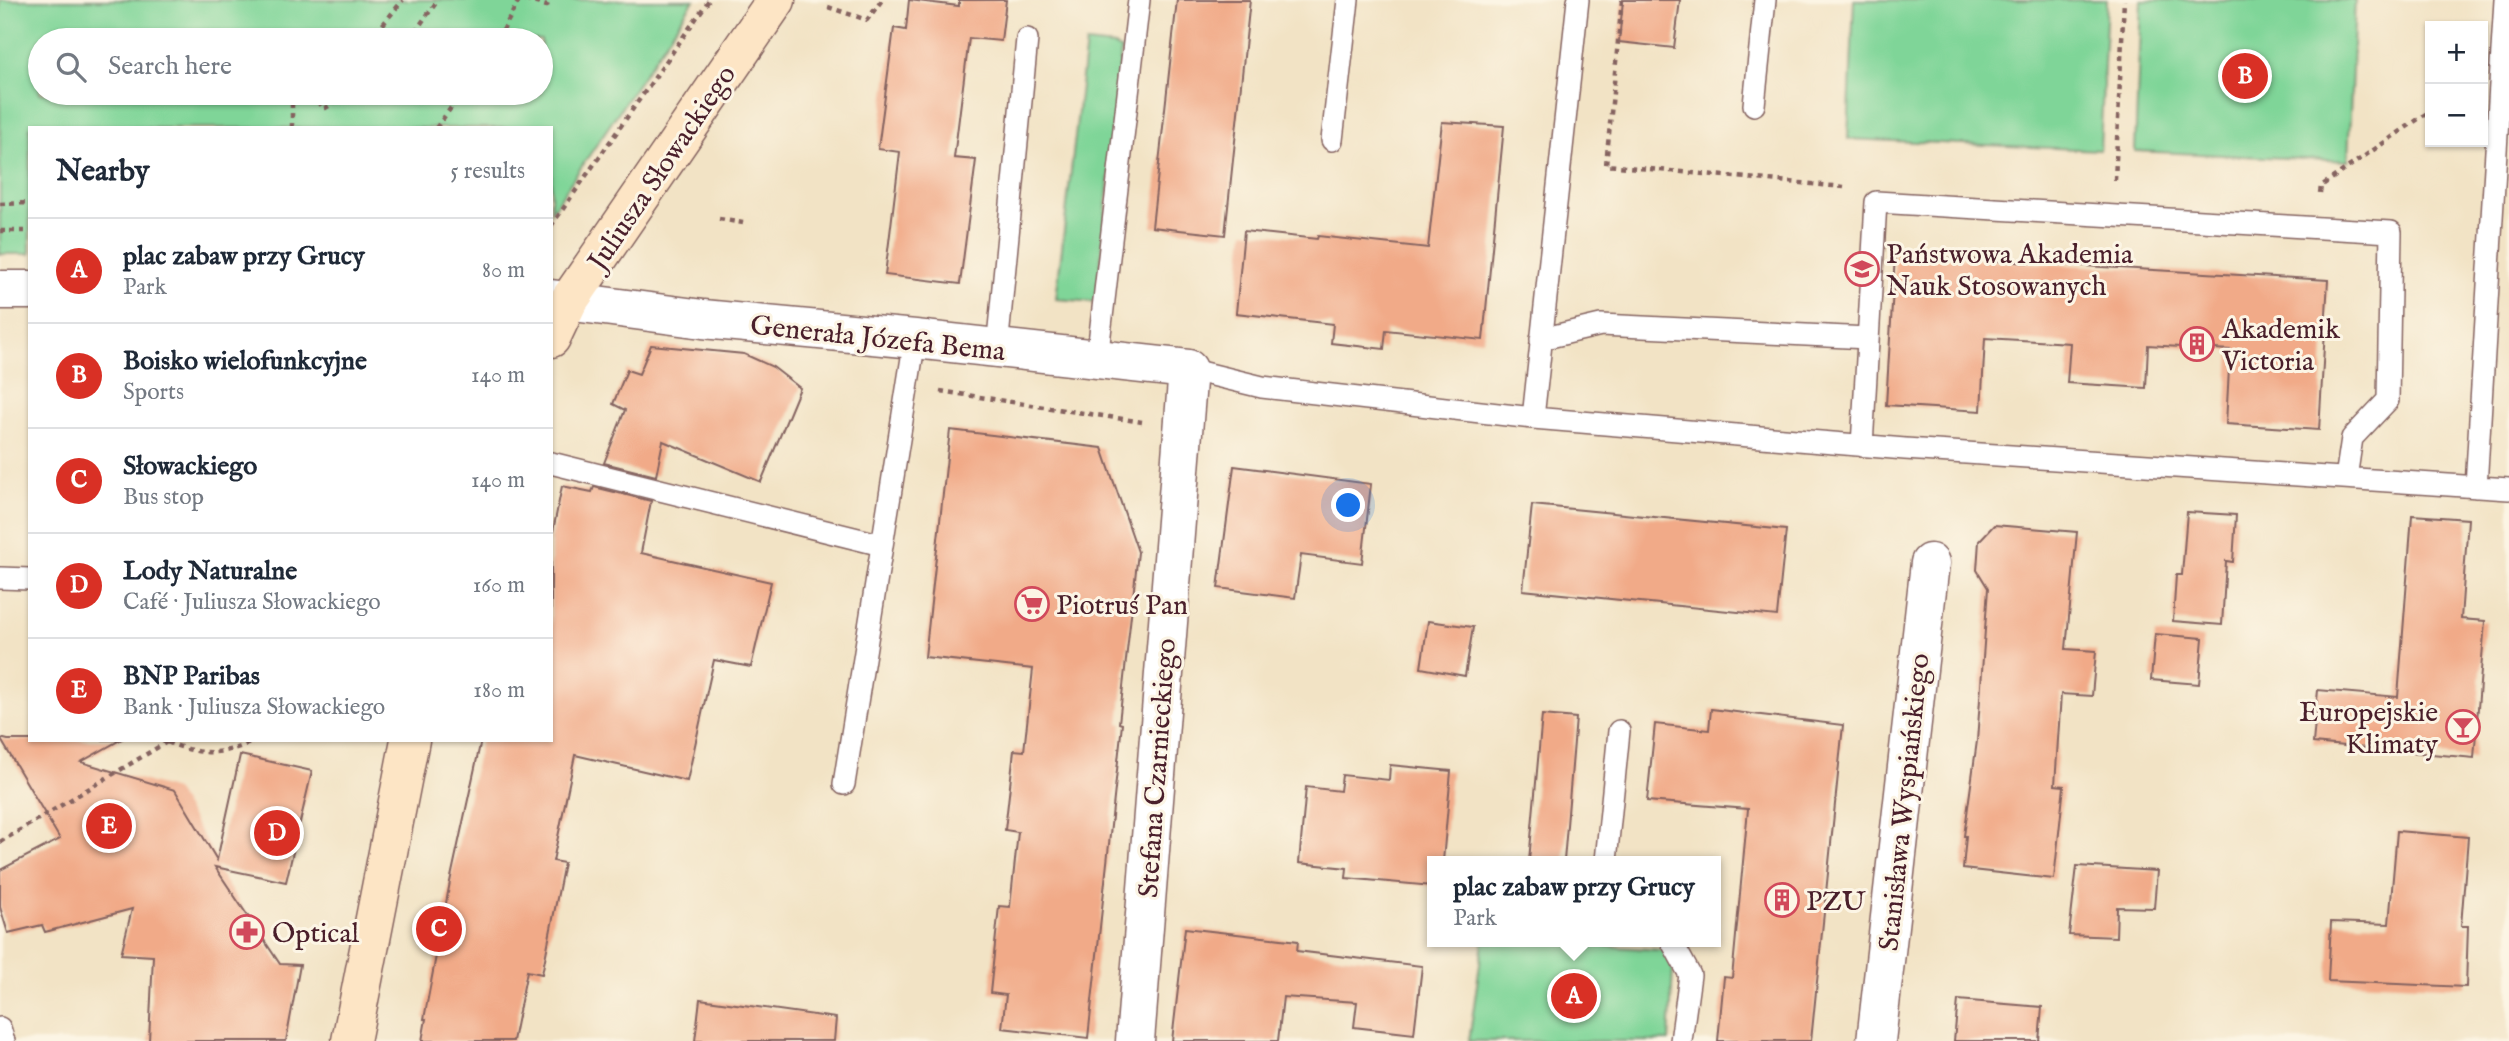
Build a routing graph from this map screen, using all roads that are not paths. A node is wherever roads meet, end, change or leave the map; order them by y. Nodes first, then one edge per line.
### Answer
1 (776, 0) edge
2 (1139, 0) edge
3 (1348, 0) edge
4 (1578, 0) edge
5 (1765, 0) edge
6 (2506, 6) edge
7 (1027, 39) dead end
8 (1754, 105) dead end
9 (1332, 140) dead end
10 (0, 290) edge
11 (28, 290) edge
12 (560, 301) edge
13 (553, 330) edge
14 (1868, 338) junction
15 (915, 339) junction
16 (1541, 339) junction
17 (997, 349) junction
18 (1097, 360) junction
19 (1188, 369) junction
20 (1533, 418) junction
21 (1862, 446) junction
22 (553, 463) edge
23 (2346, 478) junction
24 (2476, 487) junction
25 (2509, 489) edge
26 (882, 545) junction
27 (1930, 563) dead end
28 (0, 578) edge
29 (28, 579) edge
30 (1619, 731) dead end
31 (410, 742) edge
32 (844, 784) dead end
33 (1606, 856) edge
34 (1675, 947) edge
35 (0, 1028) edge
36 (4, 1041) edge
37 (351, 1041) edge
38 (1135, 1041) edge
39 (1681, 1041) edge
40 (1876, 1041) edge

1 - 12 main road, Juliusza Słowackiego
2 - 18 lane
3 - 9 lane
4 - 16 lane
5 - 8 lane
6 - 24 lane
7 - 17 lane
10 - 11 street
12 - 13 main road, Juliusza Słowackiego
12 - 15 street, Generała Józefa Bema
14 - 16 lane
14 - 21 lane
14 - 23 lane
15 - 17 street, Generała Józefa Bema
15 - 26 lane
16 - 20 lane
17 - 18 street, Generała Józefa Bema
18 - 19 street, Generała Józefa Bema
19 - 20 lane
19 - 38 street, Stefana Czarnieckiego
20 - 21 lane
21 - 23 lane
22 - 26 lane
23 - 24 lane
24 - 25 lane
26 - 32 lane
27 - 40 street, Stanisława Wyspiańskiego
28 - 29 lane
30 - 33 lane
31 - 37 main road
34 - 39 lane
35 - 36 lane

